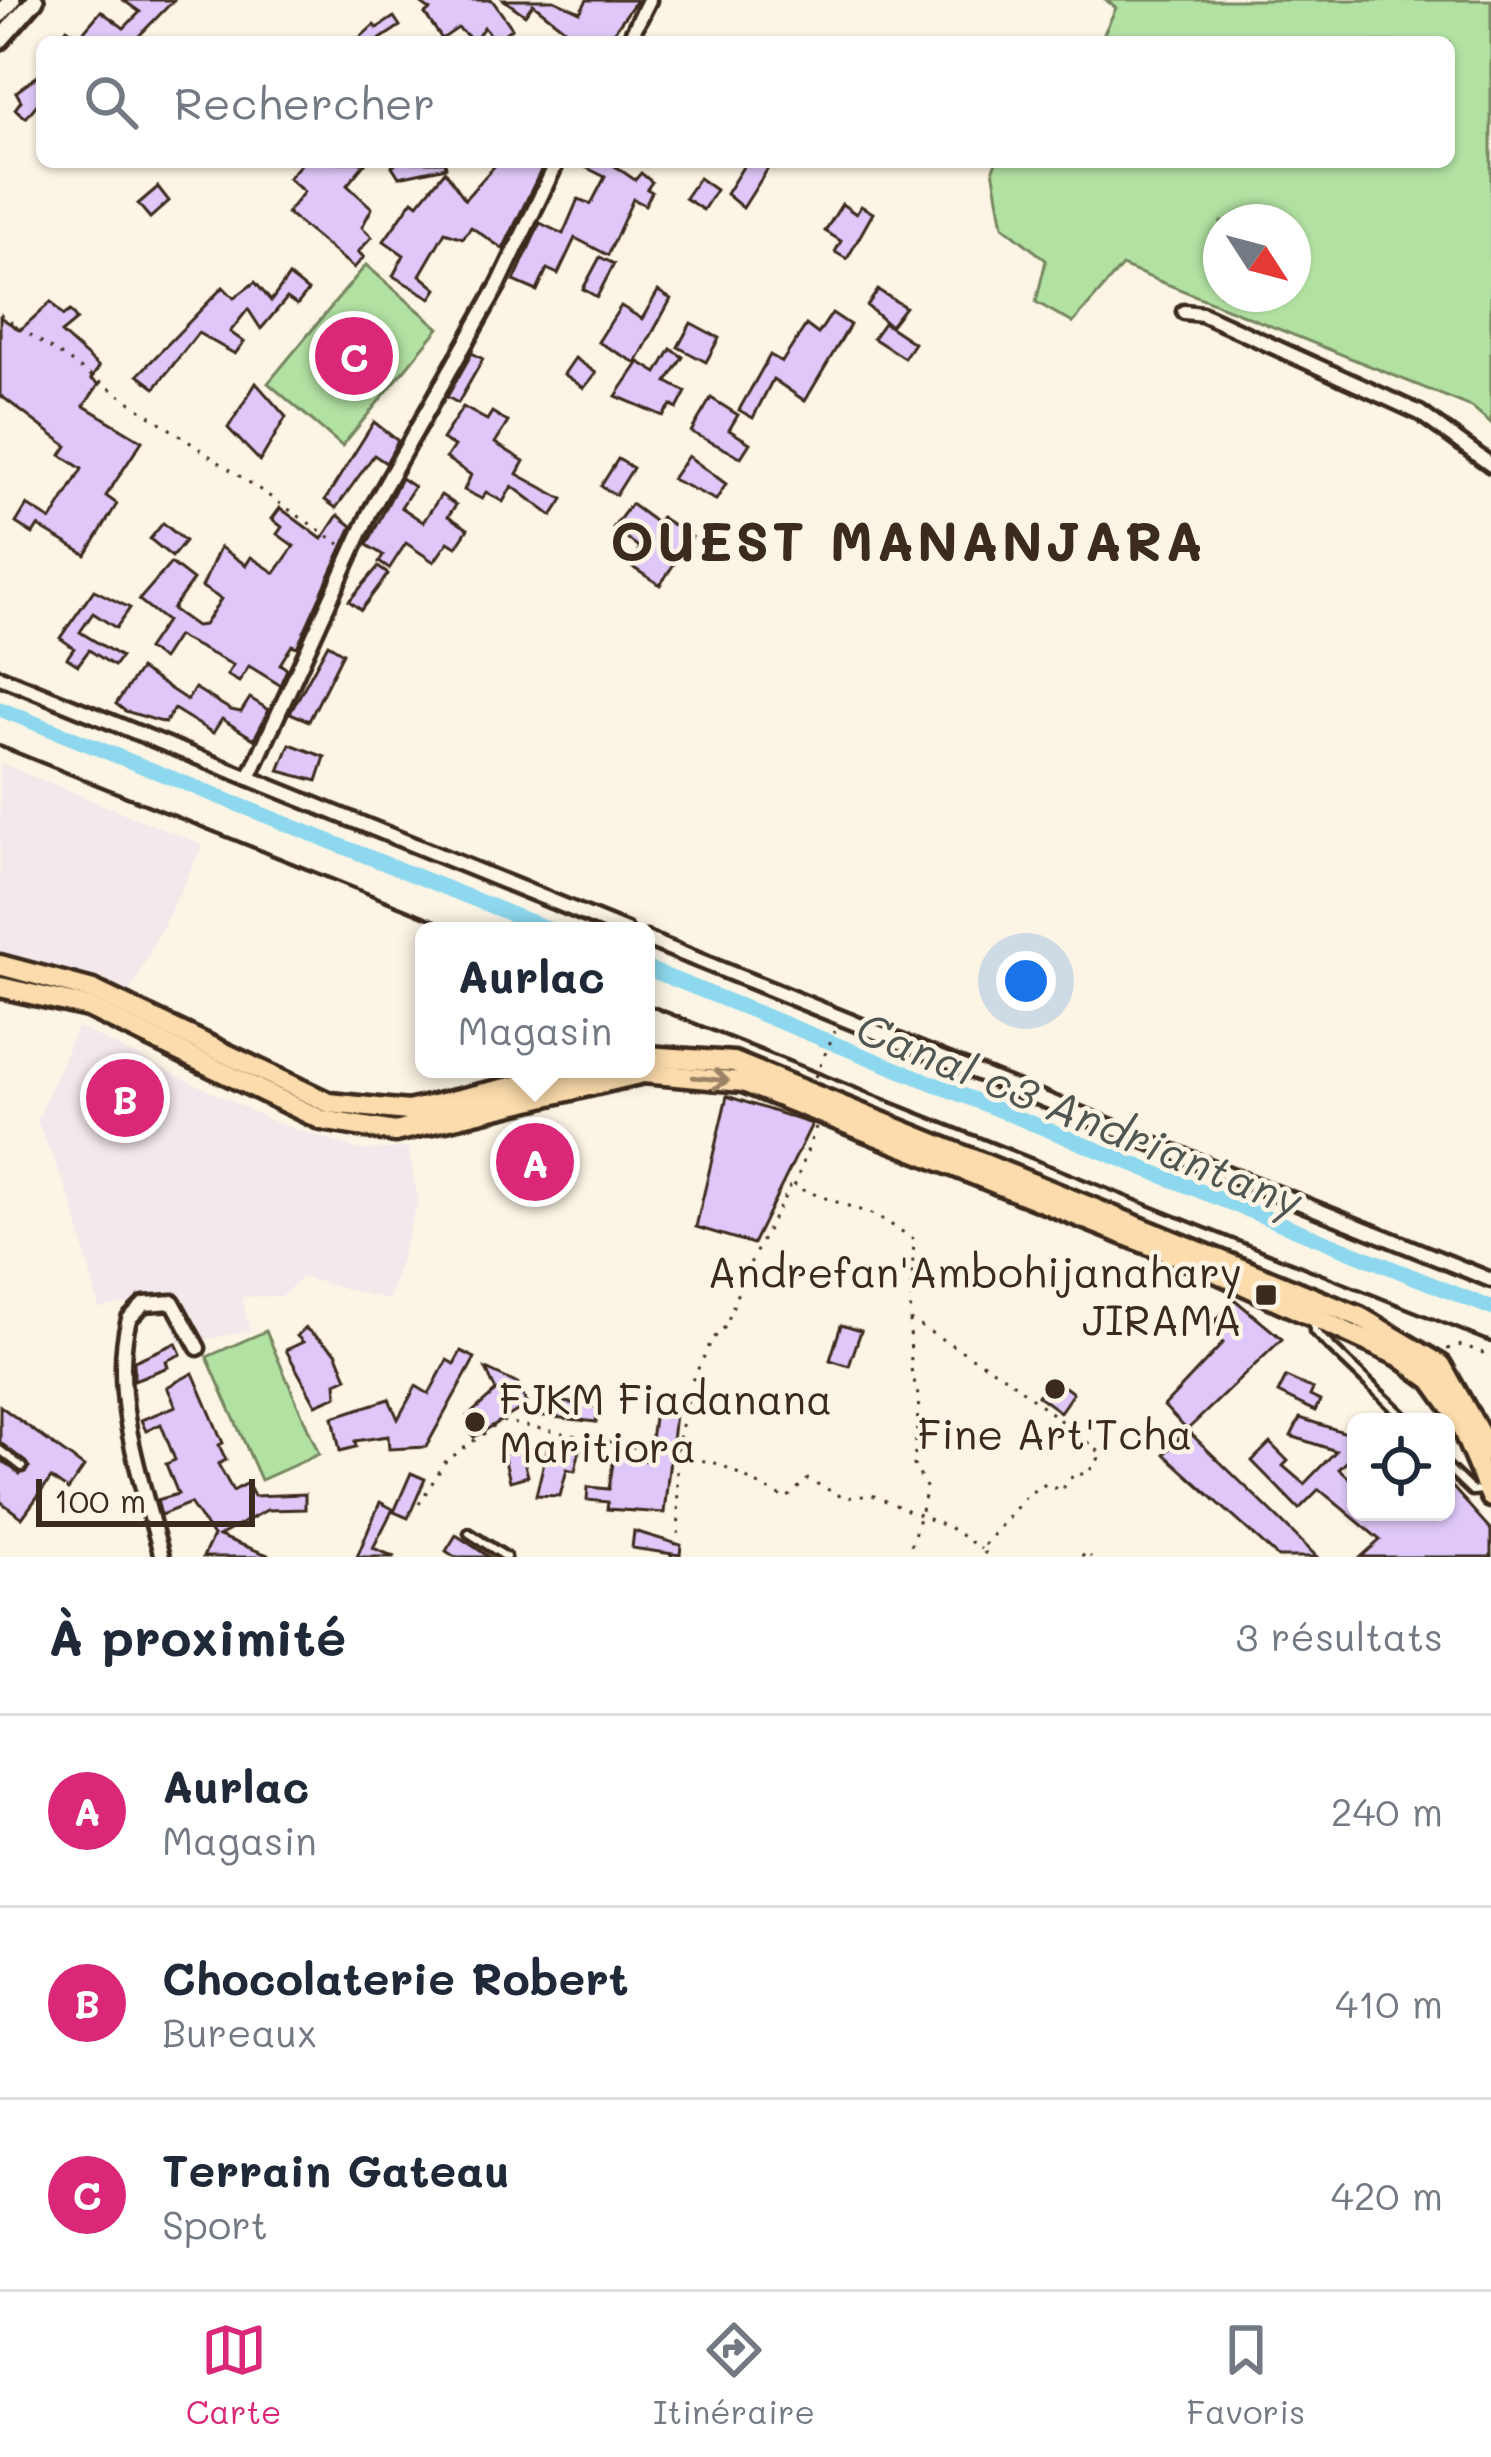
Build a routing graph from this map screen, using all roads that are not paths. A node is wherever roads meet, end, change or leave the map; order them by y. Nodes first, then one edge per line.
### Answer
1 (12, 0) edge
2 (35, 0) edge
3 (649, 0) edge
4 (0, 14) edge
5 (631, 36) edge
6 (0, 40) edge
7 (554, 168) edge
8 (1184, 312) dead end
9 (1491, 465) edge
10 (0, 677) edge
11 (249, 778) junction
12 (604, 922) edge
13 (655, 943) edge
14 (0, 965) edge
15 (0, 987) edge
16 (655, 1057) edge
17 (655, 1073) edge
18 (551, 1078) edge
19 (631, 1078) edge
20 (1491, 1280) edge
21 (1318, 1308) junction
22 (198, 1348) dead end
23 (1400, 1413) edge
24 (0, 1450) edge
25 (1491, 1454) edge
26 (22, 1467) dead end
27 (1455, 1475) edge
28 (1490, 1491) edge
29 (469, 1533) dead end
30 (162, 1557) edge
31 (506, 1557) edge

1 - 4 street
2 - 6 street
3 - 5 street
7 - 11 street
8 - 9 street
10 - 11 street
11 - 12 street
13 - 20 street
14 - 18 main road
15 -> 19 main road
16 - 21 main road
17 -> 21 main road
21 - 23 lane
21 - 25 main road
21 - 28 main road
22 - 30 street
24 - 26 lane
27 - 28 lane
29 - 31 lane

